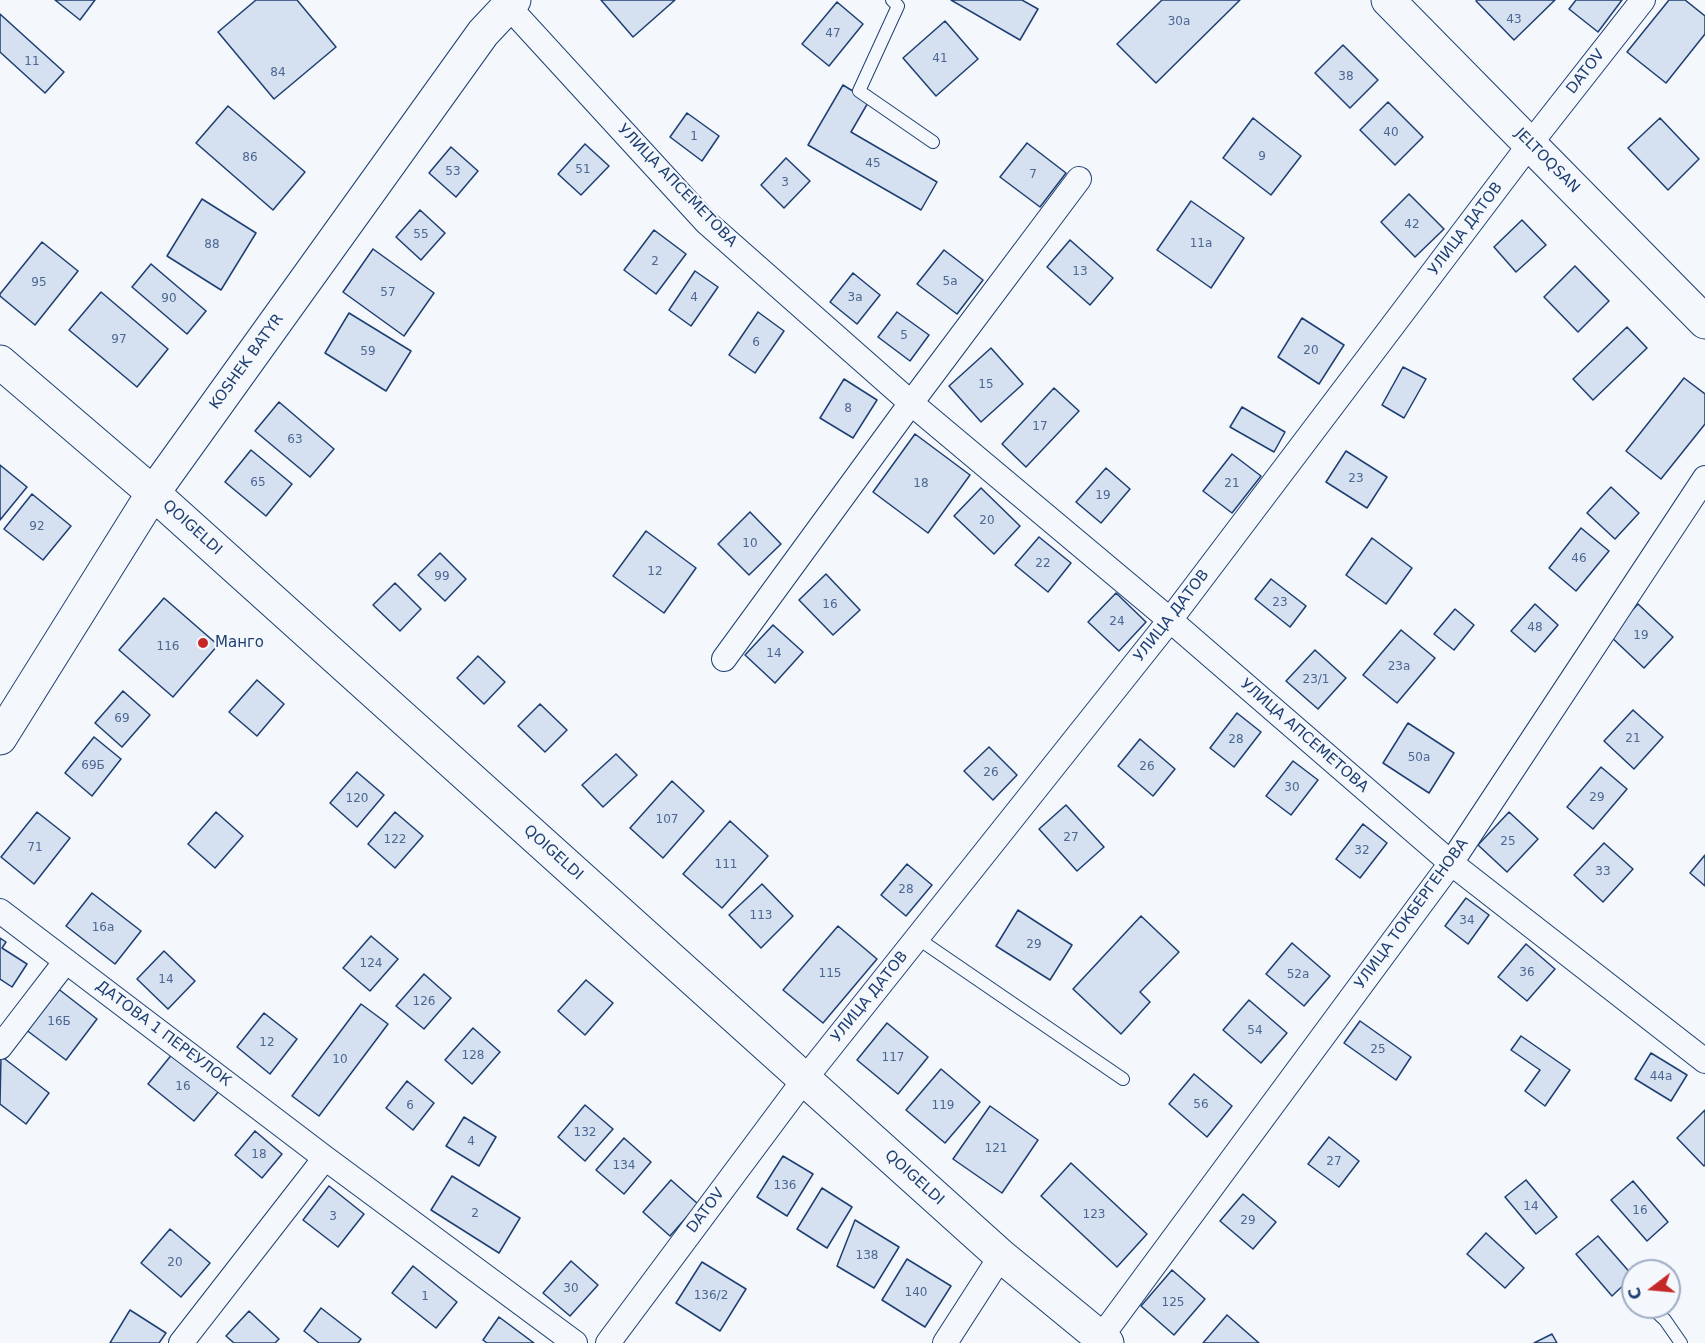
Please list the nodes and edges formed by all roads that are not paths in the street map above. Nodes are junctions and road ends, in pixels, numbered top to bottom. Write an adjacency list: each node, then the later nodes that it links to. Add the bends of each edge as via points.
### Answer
1 (892, 0): 5 (lane, via 898,6 859,92)
2 (1388, 0): 6 (street, JELTOQSAN)
3 (1642, 0): 6 (street, DATOV)
4 (511, 3): 10 (street, УЛИЦА АПСЕМЕТОВА, via 706,222); 12 (street, KOSHEK BATYR, via 483,33)
5 (933, 142)
6 (1530, 144): 8 (street, JELTOQSAN); 13 (street, УЛИЦА ДАТОВ)
7 (1079, 179): 10 (street)
8 (1705, 322)
9 (0, 362): 12 (street, QOIGELDI)
10 (911, 403): 13 (street, УЛИЦА АПСЕМЕТОВА); 14 (street)
11 (1705, 478): 16 (street, УЛИЦА ТОКБЕРГЕНОВА)
12 (153, 493): 15 (street, KOSHEK BATYR); 23 (street, QOIGELDI)
13 (1170, 620): 16 (street, УЛИЦА АПСЕМЕТОВА); 18 (street, УЛИЦА ДАТОВ)
14 (724, 659)
15 (0, 738)
16 (1451, 862): 21 (street, УЛИЦА АПСЕМЕТОВА); 27 (street, УЛИЦА ТОКБЕРГЕНОВА)
17 (0, 911): 19 (street, ДАТОВА 1 ПЕРЕУЛОК)
18 (917, 938): 22 (lane); 23 (street, УЛИЦА ДАТОВ)
19 (66, 961): 20 (street); 24 (street, ДАТОВА 1 ПЕРЕУЛОК)
20 (0, 1047)
21 (1705, 1061)
22 (1123, 1079)
23 (804, 1080): 25 (street, QOIGELDI); 30 (street, DATOV)
24 (325, 1158): 28 (street); 29 (street, ДАТОВА 1 ПЕРЕУЛОК)
25 (1001, 1256): 27 (street, QOIGELDI); 31 (street)
26 (1664, 1319): 32 (lane)
27 (1104, 1340)
28 (181, 1343)
29 (575, 1343)
30 (608, 1343)
31 (945, 1343)
32 (1681, 1343)

